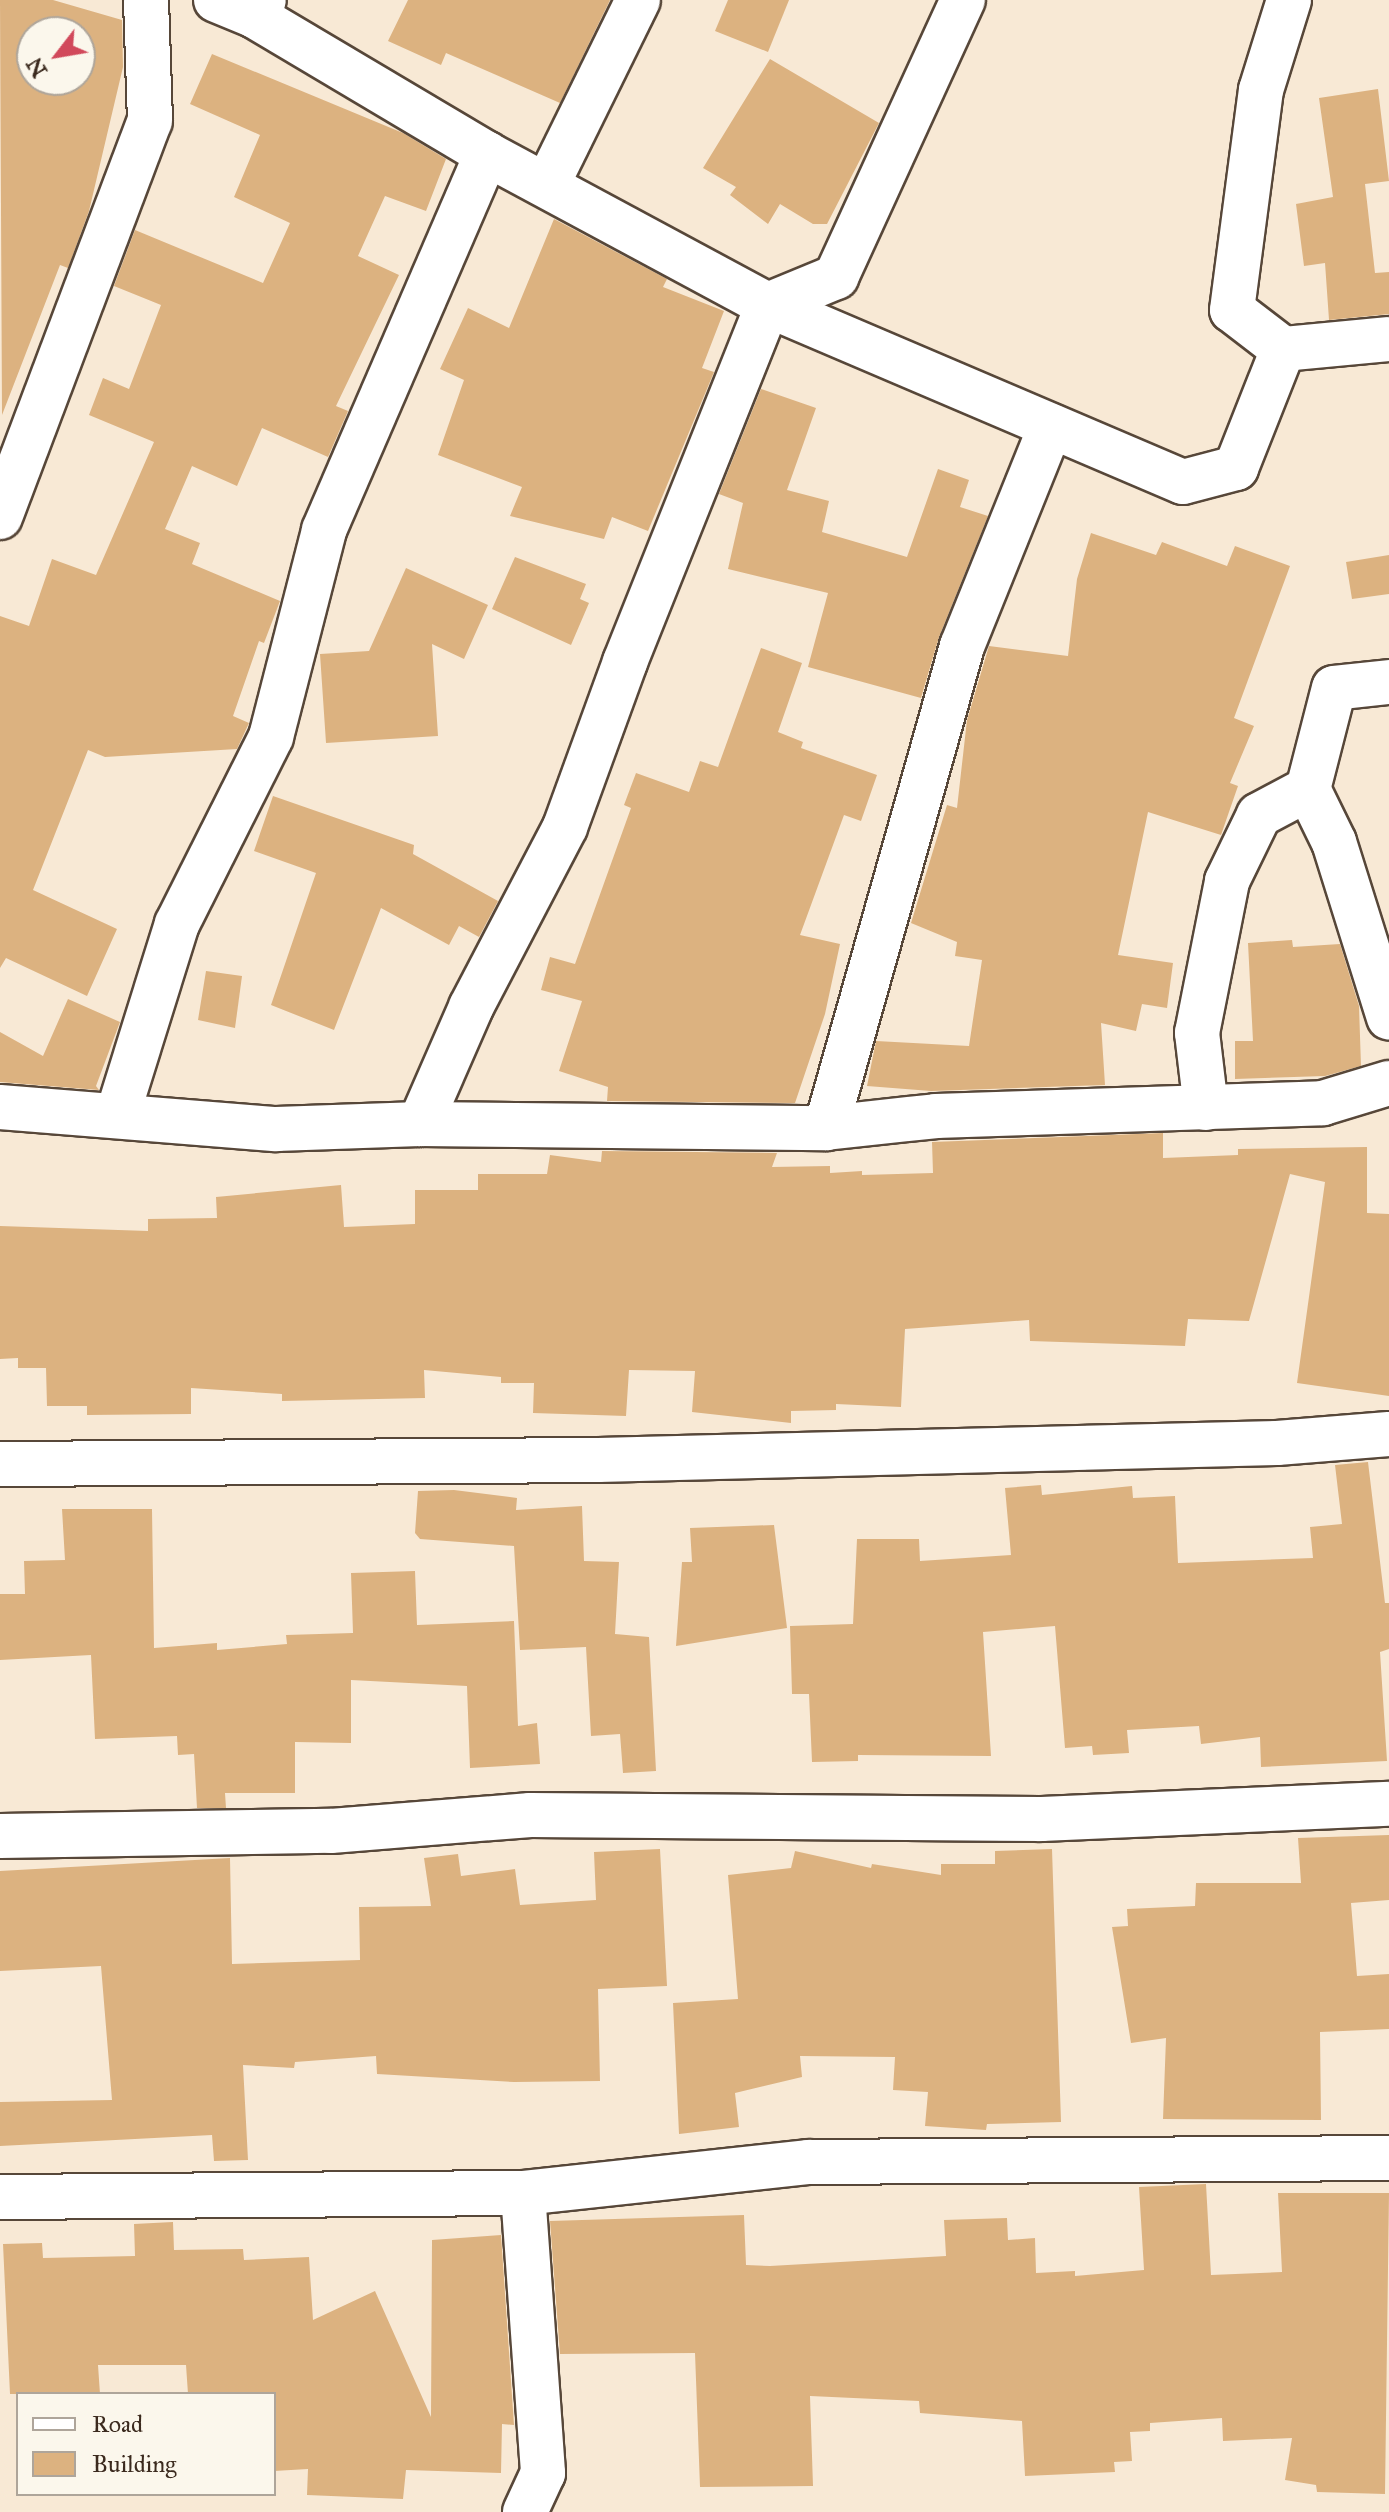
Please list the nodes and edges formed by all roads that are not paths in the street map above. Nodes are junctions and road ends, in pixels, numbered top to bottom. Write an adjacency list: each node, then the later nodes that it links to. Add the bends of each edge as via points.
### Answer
1 (146, 0): 12 (street, via 150,121)
2 (638, 0): 7 (street)
3 (963, 0): 8 (street, via 836,277)
4 (1289, 0): 10 (street, via 1261,90 1232,310)
5 (245, 5): 6 (street)
6 (487, 154): 7 (street); 19 (street, via 324,530 271,737 177,924)
7 (547, 185): 8 (street)
8 (768, 305): 11 (street); 20 (street, via 565,827 471,1007)
9 (1389, 339): 10 (street)
10 (1283, 349): 11 (street, via 1236,468 1183,482)
11 (1051, 426): 21 (street, via 962,646)
12 (0, 517)
13 (1389, 682): 14 (street, via 1334,688)
14 (1308, 789): 15 (street, via 1334,842); 18 (street, via 1259,815 1227,881 1197,1033)
15 (1389, 1018)
16 (1389, 1083): 18 (street, via 1323,1103)
17 (0, 1107): 19 (street)
18 (1206, 1108): 21 (street, via 936,1116)
19 (118, 1113): 20 (street, via 276,1129)
20 (420, 1124): 21 (street)
21 (826, 1128)
22 (1389, 1434): 23 (street, via 1277,1443 598,1460)
23 (0, 1464)
24 (1389, 1804): 25 (street, via 1041,1819 530,1815 331,1831)
25 (0, 1836)
26 (1389, 2158): 27 (street, via 808,2162)
27 (523, 2193): 28 (street); 29 (street, via 543,2473)
28 (0, 2197)
29 (525, 2512)

